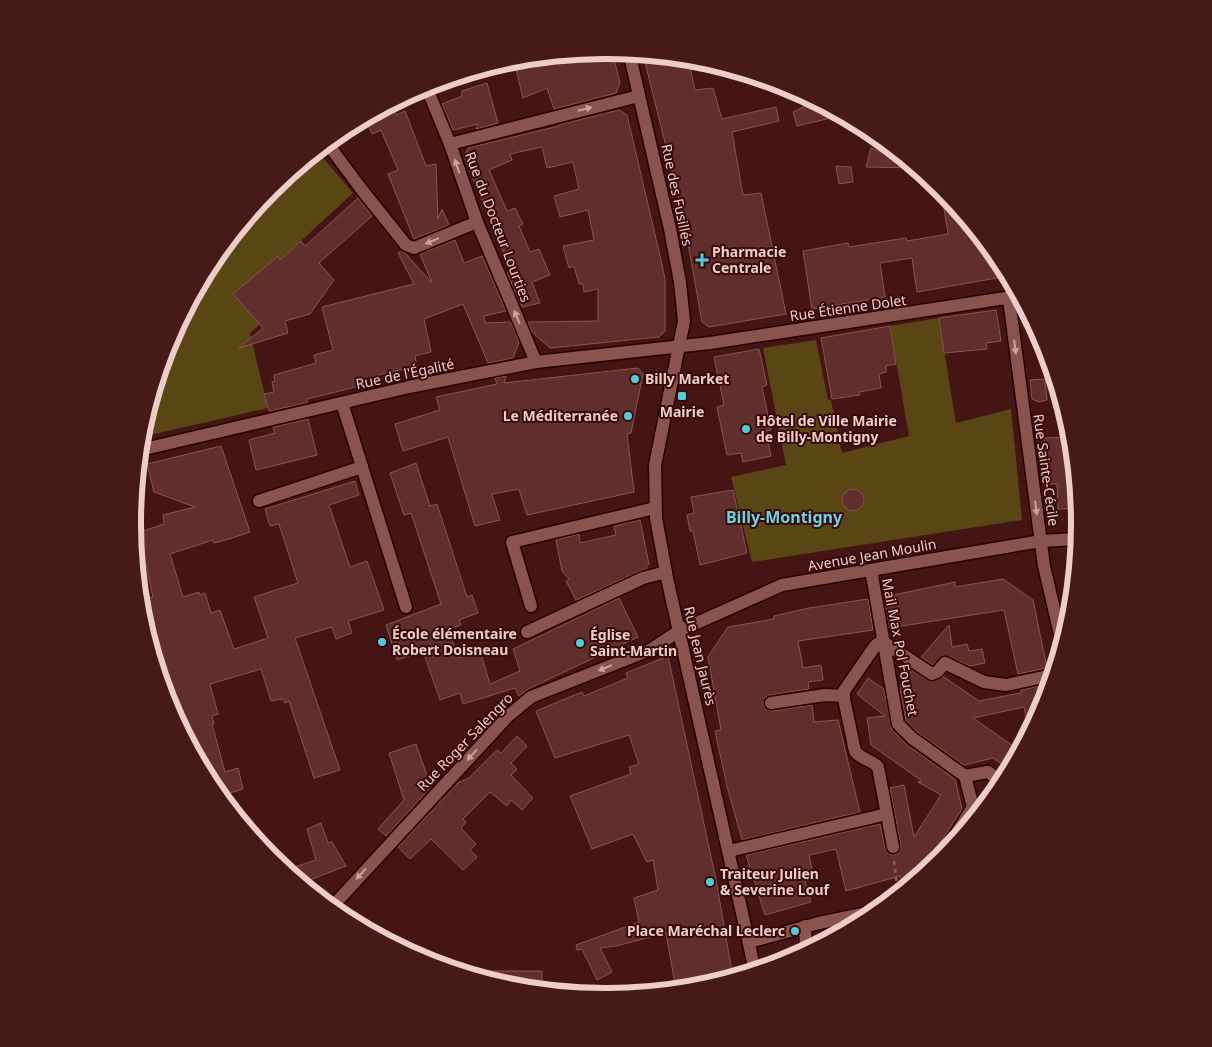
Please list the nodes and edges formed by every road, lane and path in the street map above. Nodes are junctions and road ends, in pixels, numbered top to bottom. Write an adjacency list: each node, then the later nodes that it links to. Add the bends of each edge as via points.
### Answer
1 (631, 60): 3 (street, Rue des Fusillés)
2 (429, 94): 4 (street)
3 (639, 96): 4 (street, Rue du Docteur Lourties, one-way to 3); 9 (street, Rue des Fusillés, via 680,282 684,321)
4 (450, 144): 6 (street, Rue du Docteur Lourties, one-way to 4)
5 (332, 148): 6 (street, one-way to 5, via 414,248 406,245)
6 (477, 222): 10 (street, Rue du Docteur Lourties, one-way to 6)
7 (1012, 297): 9 (street, Rue Étienne Dolet)
8 (1015, 303): 17 (street, Rue Sainte-Cécile, one-way to 17)
9 (680, 346): 10 (street, Rue de l'Égalité); 15 (street, Rue Jean Jaurès, via 655,465)
10 (536, 362): 11 (street, Rue de l'Égalité)
11 (342, 403): 12 (street, Rue de l'Égalité); 13 (street)
12 (147, 448)
13 (362, 467): 14 (street); 21 (street)
14 (259, 501)
15 (654, 508): 19 (street, Rue Jean Jaurès); 20 (street, via 512,542)
16 (1070, 539): 17 (street, Avenue Jean Moulin)
17 (1041, 541): 18 (street, Avenue Jean Moulin); 22 (street, Rue Sainte-Cécile)
18 (871, 570): 23 (street, Avenue Jean Moulin, via 782,585); 25 (street, Mail Max Pol Fouchet)
19 (666, 572): 23 (street, Rue Jean Jaurès); 24 (street, via 644,578)
20 (531, 606)
21 (406, 607)
22 (1059, 628)
23 (679, 631): 34 (street, Rue Jean Jaurès); 36 (street, Rue Roger Salengro, one-way to 36, via 650,650 532,697 508,716)
24 (527, 632)
25 (882, 641): 26 (street, via 932,674 944,662 984,682 1006,685); 27 (street, via 875,646 844,691); 29 (street, Mail Max Pol Fouchet, via 898,724 912,738)
26 (1045, 676)
27 (844, 696): 28 (street, via 825,695); 32 (street, via 855,751 878,768)
28 (771, 703)
29 (966, 776): 30 (street, via 988,772); 31 (street)
30 (995, 777)
31 (977, 802)
32 (887, 814): 33 (street); 34 (street)
33 (893, 848): 35 (path)
34 (729, 851): 39 (street, Rue Jean Jaurès)
35 (897, 885)
36 (337, 902)
37 (855, 916): 38 (street)
38 (805, 926): 39 (street); 40 (street)
39 (749, 942): 41 (street, Rue Jean Jaurès)
40 (806, 943)
41 (754, 964)

